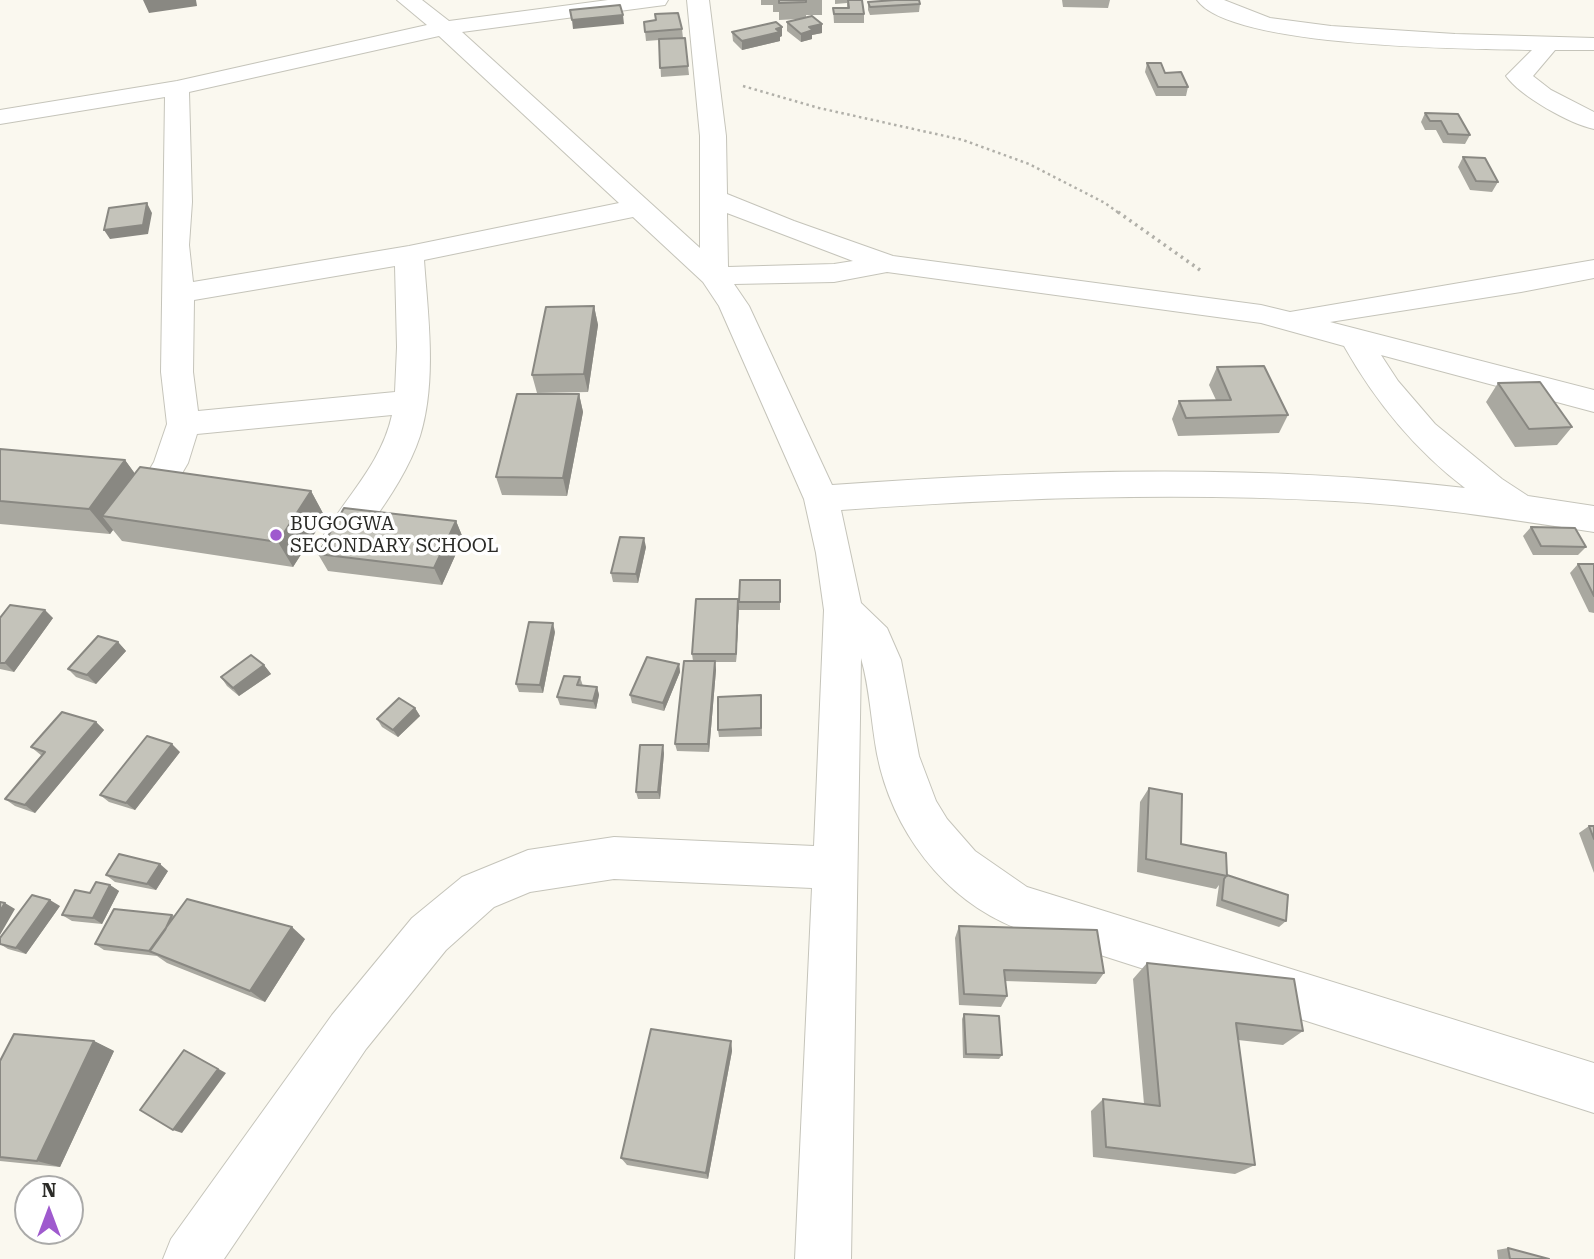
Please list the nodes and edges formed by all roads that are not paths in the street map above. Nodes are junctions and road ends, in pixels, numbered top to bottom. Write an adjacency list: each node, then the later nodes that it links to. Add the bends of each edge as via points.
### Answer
1 (408, 0): 5 (street)
2 (657, 0): 5 (street)
3 (698, 0): 11 (street, via 709,76)
4 (1208, 0): 6 (street, via 1254,21 1334,33)
5 (444, 28): 8 (street); 12 (street)
6 (1549, 43): 7 (street); 10 (street, via 1518,76)
7 (1593, 49)
8 (177, 88): 9 (street); 17 (street, via 175,245)
9 (0, 117)
10 (1594, 122)
11 (713, 198): 14 (street); 16 (street)
12 (640, 208): 13 (street); 16 (street)
13 (409, 255): 17 (street); 21 (street)
14 (888, 264): 16 (street, via 834,274); 18 (street)
15 (1587, 273): 18 (street)
16 (714, 276): 23 (street, via 734,306)
17 (179, 293): 22 (street, via 177,372)
18 (1290, 321): 19 (street)
19 (1355, 337): 20 (street); 24 (street, via 1382,387 1411,423 1447,456)
20 (1594, 401)
21 (409, 402): 22 (street); 27 (street, via 404,434 390,465)
22 (183, 424): 25 (street, via 171,463)
23 (821, 499): 24 (street, via 1014,486 1240,486 1337,488); 28 (street)
24 (1520, 508): 26 (street)
25 (144, 509)
26 (1594, 519)
27 (339, 540)
28 (843, 610): 29 (street); 30 (street, via 876,644 902,770 919,811 944,852 982,888 1016,906)
29 (833, 868): 31 (street, via 614,858 528,871 478,892 429,934 349,1032); 32 (street)
30 (1594, 1088)
31 (191, 1259)
32 (822, 1259)

